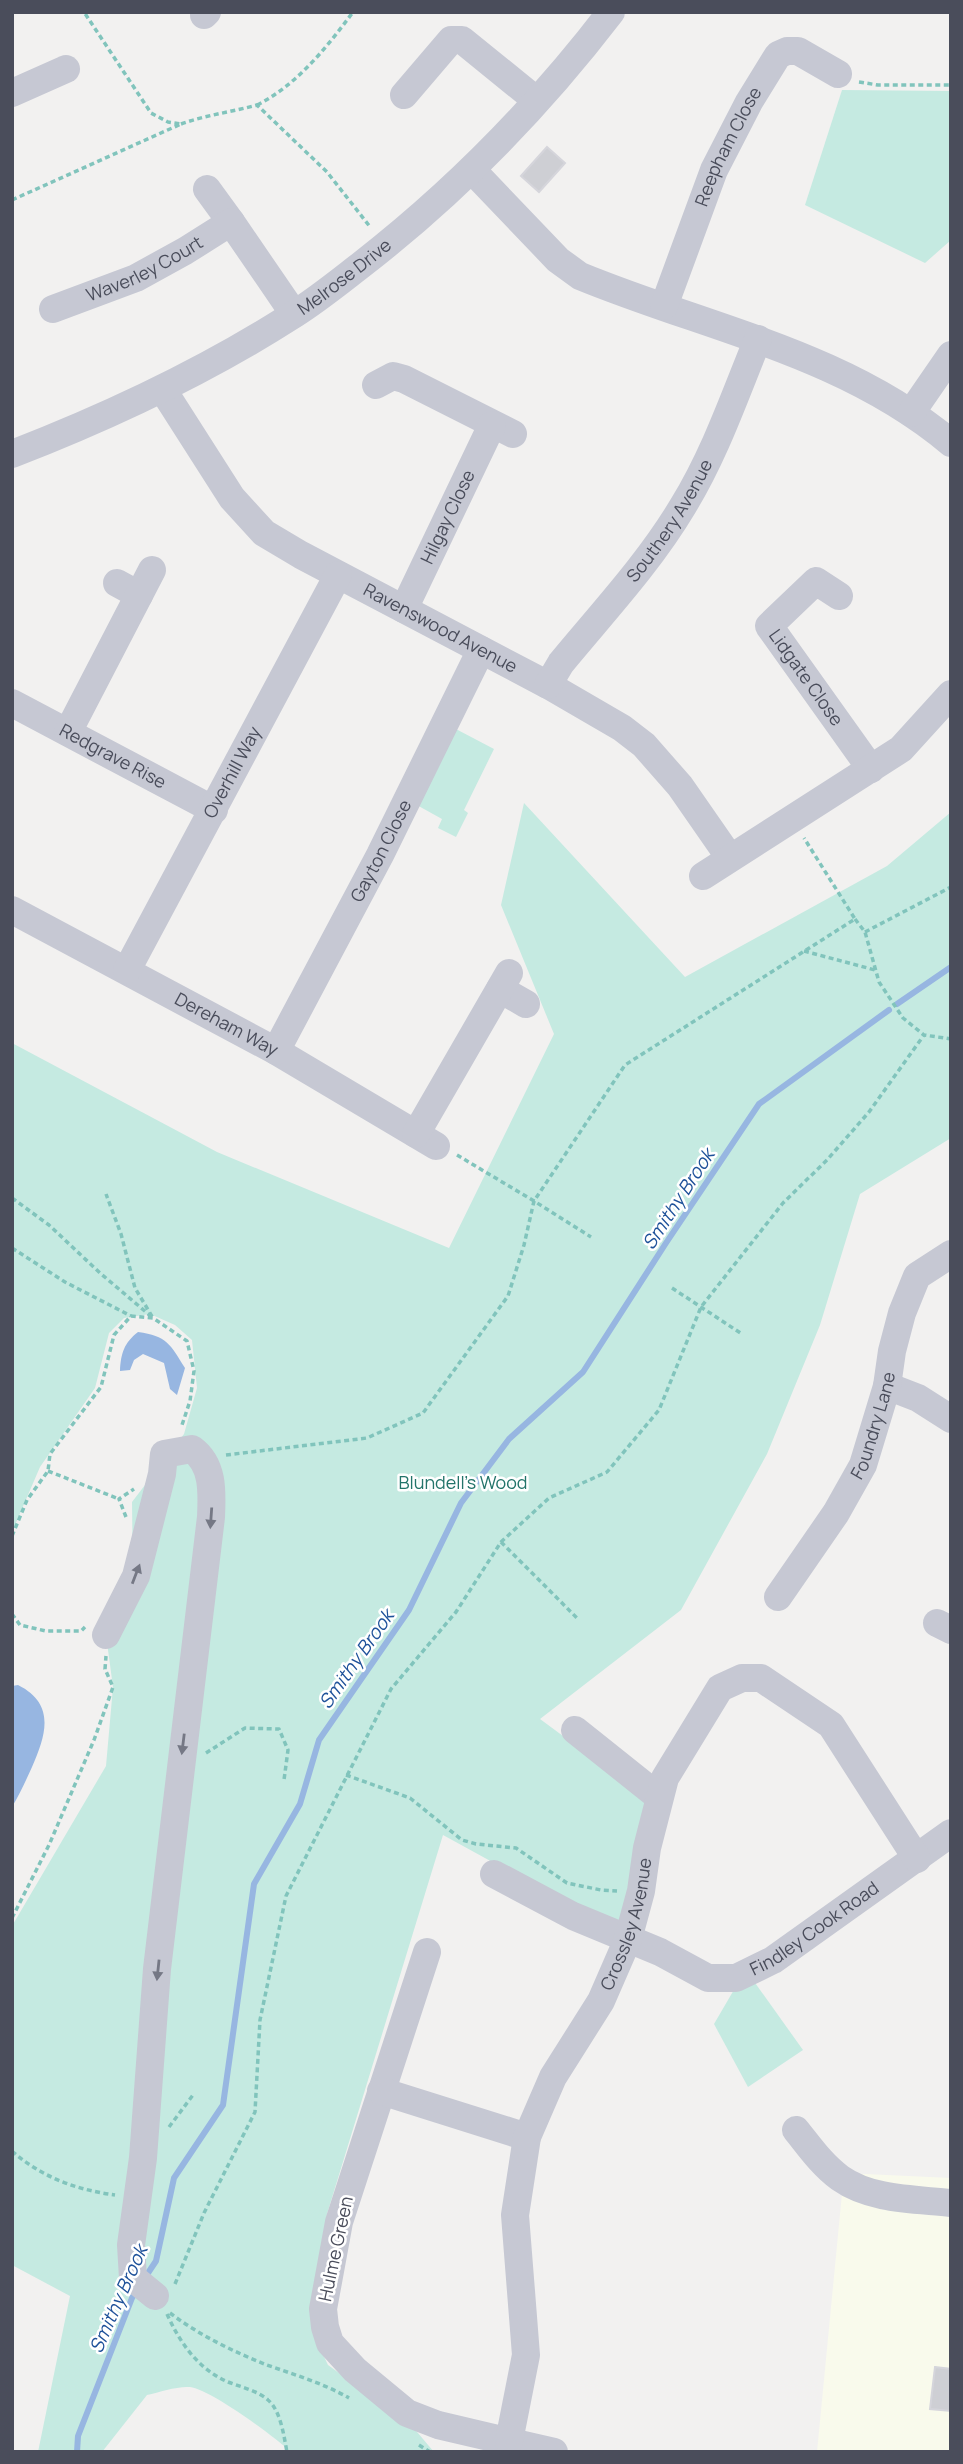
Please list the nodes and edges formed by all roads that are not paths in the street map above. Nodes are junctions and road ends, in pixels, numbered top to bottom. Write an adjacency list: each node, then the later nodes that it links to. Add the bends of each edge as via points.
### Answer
1 (611, 12): 6 (street, Melrose Drive)
2 (66, 68): 4 (street)
3 (837, 75): 10 (street, Reepham Close, via 798,51 778,55 714,170)
4 (12, 93)
5 (404, 95): 6 (street, via 452,40 462,40)
6 (536, 100): 7 (street, Melrose Drive)
7 (472, 170): 10 (street, via 569,269); 12 (street, Melrose Drive, via 384,247)
8 (207, 189): 9 (street)
9 (231, 222): 11 (street, Waverley Court, via 136,278); 12 (street)
10 (664, 306): 13 (street)
11 (53, 310)
12 (294, 314): 16 (street, Melrose Drive)
13 (758, 339): 17 (street, via 811,359); 25 (street, Southery Avenue, via 704,469 683,507)
14 (951, 355): 17 (street)
15 (376, 385): 23 (street, Hilgay Close, via 393,376 404,379 503,429)
16 (163, 390): 19 (street, Melrose Drive); 21 (street, Ravenswood Avenue, via 232,498 264,533)
17 (911, 413): 18 (street)
18 (951, 443)
19 (12, 454)
20 (152, 570): 28 (street, via 128,589)
21 (338, 575): 23 (street, Ravenswood Avenue); 30 (street, Overhill Way)
22 (839, 596): 29 (street, Lidgate Close, via 816,581 769,626)
23 (404, 609): 24 (street, Ravenswood Avenue)
24 (481, 650): 25 (street, Ravenswood Avenue); 36 (street, Gayton Close)
25 (548, 685): 31 (street, Ravenswood Avenue, via 644,745 680,786)
26 (951, 694): 29 (street, via 901,750)
27 (12, 702): 28 (street, Redgrave Rise)
28 (68, 732): 30 (street, Redgrave Rise)
29 (871, 769): 31 (street)
30 (214, 810): 34 (street, Overhill Way)
31 (730, 858): 32 (street)
32 (703, 876)
33 (12, 910): 34 (street, Dereham Way)
34 (127, 970): 36 (street, Dereham Way)
35 (526, 1004): 36 (street, Dereham Way, via 505,981 426,1140)
36 (276, 1051)
37 (951, 1254): 38 (street, Foundry Lane, via 917,1276 902,1313)
38 (887, 1386): 39 (street, via 918,1398); 40 (street, Foundry Lane, via 863,1465)
39 (951, 1419)
40 (779, 1597)
41 (106, 1635): 53 (street, one-way to 53, via 136,1576 164,1454 192,1449 204,1458 212,1489 211,1517 157,1969 143,2158 131,2245 133,2278)
42 (575, 1730): 43 (street)
43 (659, 1797): 45 (street, Crossley Avenue, via 665,1778 720,1688 742,1678 761,1678 831,1725); 47 (street, Crossley Avenue)
44 (951, 1833): 45 (street, Findley Cook Road)
45 (917, 1859): 47 (street, Findley Cook Road, via 773,1960 736,1978 708,1978)
46 (494, 1874): 47 (street, Findley Cook Road)
47 (628, 1939): 51 (street, Crossley Avenue, via 601,2001 553,2077)
48 (427, 1952): 49 (street, Hulme Green)
49 (381, 2091): 51 (street); 54 (street, Hulme Green, via 339,2221 323,2309 330,2343 407,2413 438,2426)
50 (796, 2130): 52 (street, via 827,2166 854,2186 889,2196)
51 (527, 2137): 54 (street, Crossley Avenue, via 515,2215 526,2355)
52 (951, 2203)
53 (165, 2297)
54 (509, 2441): 55 (street, Hulme Green)
55 (554, 2452)

